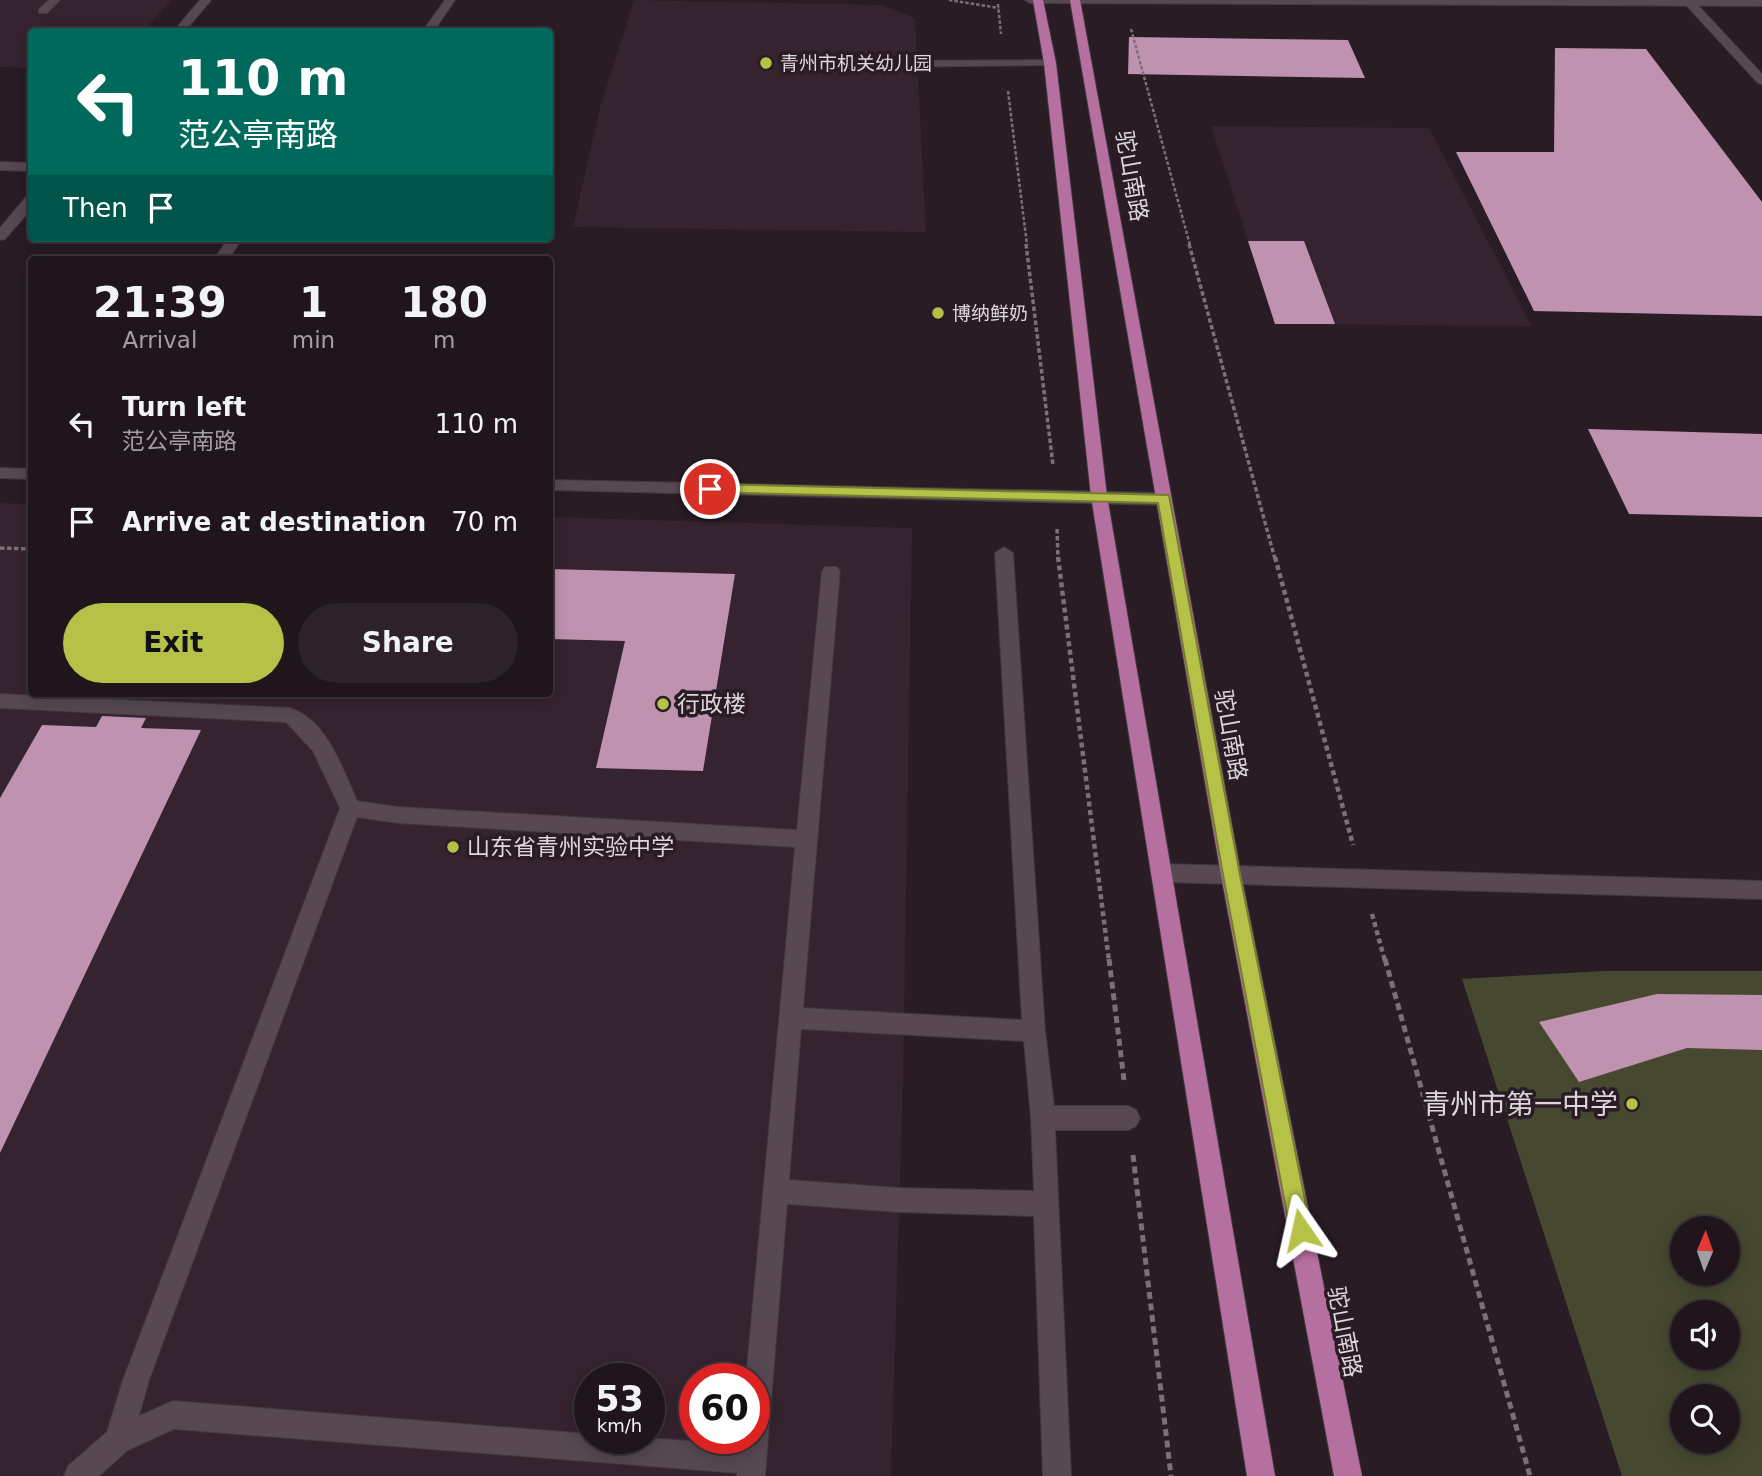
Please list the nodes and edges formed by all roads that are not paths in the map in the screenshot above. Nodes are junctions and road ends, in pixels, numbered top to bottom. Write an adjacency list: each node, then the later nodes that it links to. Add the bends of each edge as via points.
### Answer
1 (55, 0): 9 (street)
2 (206, 0): 10 (street)
3 (450, 0): 11 (street)
4 (1076, 0): 5 (street); 6 (street); 23 (main road, 驼山南路)
5 (1035, 1): 12 (main road)
6 (1124, 1): 7 (street)
7 (1689, 2): 8 (street); 14 (street)
8 (1762, 3)
9 (43, 12)
10 (182, 28)
11 (430, 28)
12 (1050, 63): 13 (street); 22 (main road)
13 (868, 64)
14 (1762, 81)
15 (0, 166): 16 (street)
16 (28, 167)
17 (28, 204): 18 (street)
18 (0, 236)
19 (0, 473): 20 (street)
20 (28, 474)
21 (553, 485): 22 (street)
22 (1099, 496): 23 (street); 29 (main road)
23 (1164, 499): 30 (main road, 驼山南路)
24 (1004, 553): 33 (street)
25 (831, 571): 28 (street)
26 (0, 701): 27 (street, via 290,715 310,729)
27 (351, 808): 28 (street, via 398,815); 38 (street, via 136,1380)
28 (806, 839): 32 (street)
29 (1163, 873): 30 (street); 42 (main road)
30 (1231, 875): 31 (street); 43 (main road, 驼山南路)
31 (1762, 890)
32 (790, 1018): 33 (street); 36 (street)
33 (1034, 1031): 34 (street)
34 (1043, 1118): 35 (street); 37 (street)
35 (1128, 1118)
36 (775, 1191): 37 (street); 39 (street)
37 (1046, 1204): 41 (street)
38 (118, 1440): 39 (street, via 173,1415); 40 (street)
39 (752, 1468)
40 (78, 1476)
41 (1057, 1476)
42 (1261, 1476)
43 (1348, 1476)

